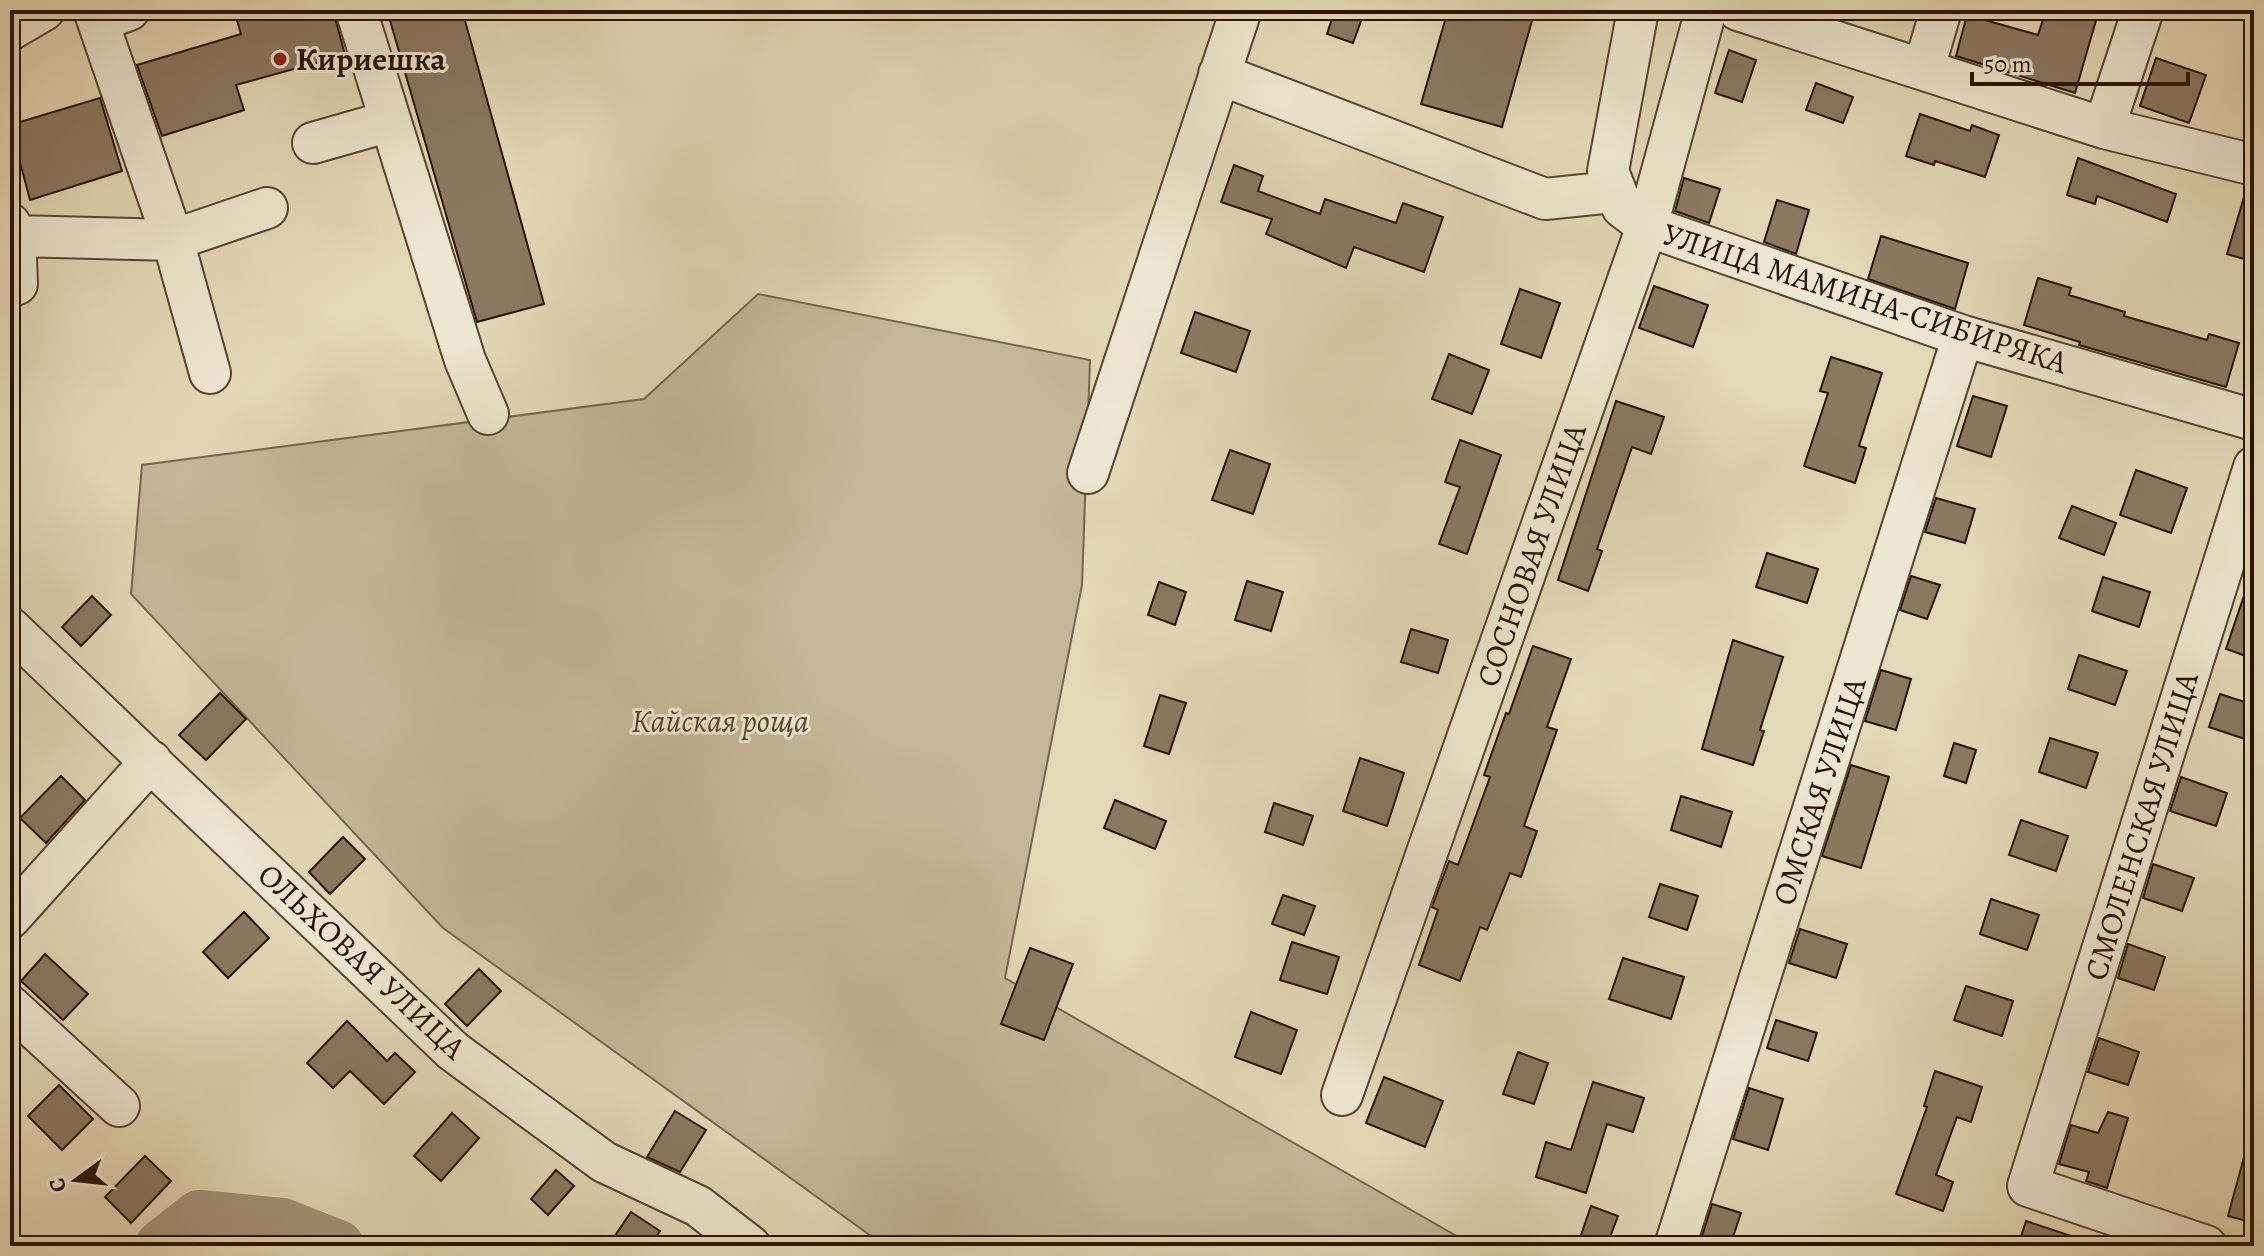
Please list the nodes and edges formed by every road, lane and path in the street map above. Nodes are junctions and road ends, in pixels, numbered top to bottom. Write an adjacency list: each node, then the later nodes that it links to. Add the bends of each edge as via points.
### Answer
1 (44, 10): 10 (street)
2 (356, 10): 13 (street)
3 (1241, 10): 12 (street)
4 (1638, 10): 17 (street, via 1608,171)
5 (1706, 10): 19 (street, СОСНОВАЯ УЛИЦА)
6 (1738, 10): 11 (street)
7 (1941, 10): 11 (street)
8 (2143, 10): 14 (street)
9 (108, 14): 21 (street)
10 (10, 30)
11 (1924, 68): 14 (street)
12 (1219, 74): 17 (street, via 1545,199); 28 (street)
13 (390, 121): 15 (street); 25 (street, via 465,360)
14 (2104, 128): 16 (street)
15 (313, 143)
16 (2254, 165)
17 (1613, 192): 19 (street, УЛИЦА МАМИНА-СИБИРЯКА, via 1622,207)
18 (267, 208): 21 (street)
19 (1647, 226): 23 (street, УЛИЦА МАМИНА-СИБИРЯКА); 33 (street, СОСНОВАЯ УЛИЦА)
20 (13, 230): 21 (street); 22 (street, via 17,284)
21 (173, 240): 24 (street)
22 (10, 287)
23 (1963, 336): 26 (street, УЛИЦА МАМИНА-СИБИРЯКА); 36 (street, ОМСКАЯ УЛИЦА)
24 (210, 373)
25 (488, 414)
26 (2254, 420)
27 (2254, 467): 37 (street, СМОЛЕНСКАЯ УЛИЦА, via 2028,1186)
28 (1088, 473)
29 (10, 628): 30 (street, ОЛЬХОВАЯ УЛИЦА)
30 (151, 761): 31 (street); 35 (street, ОЛЬХОВАЯ УЛИЦА, via 453,1051 604,1162 698,1206)
31 (10, 918)
32 (10, 1006): 34 (street)
33 (1342, 1095)
34 (119, 1106)
35 (750, 1246)
36 (1675, 1246)
37 (2206, 1246)

